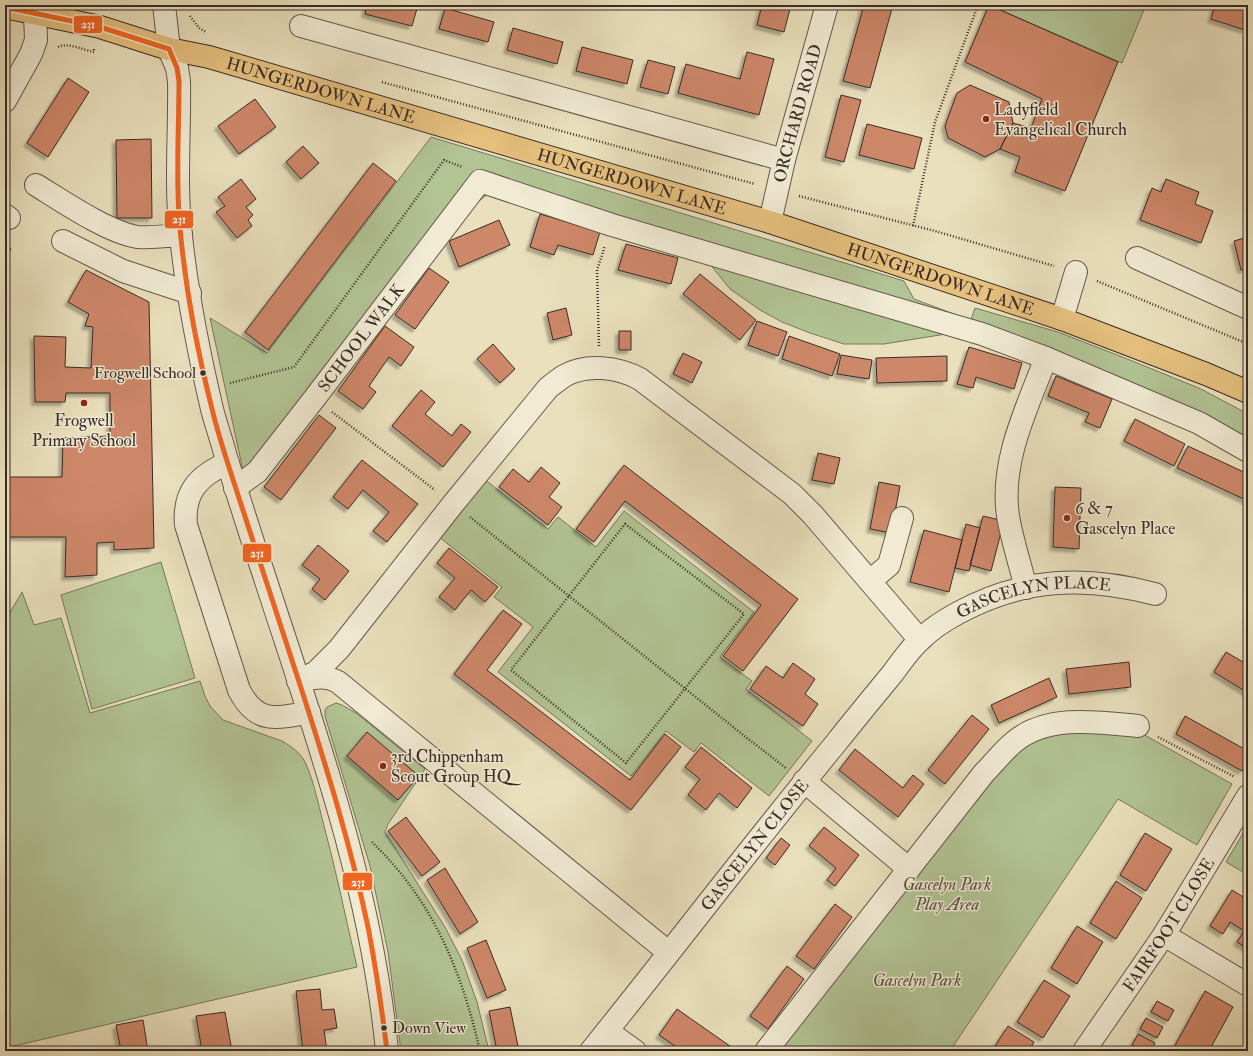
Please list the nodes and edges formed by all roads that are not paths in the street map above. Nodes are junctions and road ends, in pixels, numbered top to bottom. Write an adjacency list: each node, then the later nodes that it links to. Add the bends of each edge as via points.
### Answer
1 (164, 5): 6 (street)
2 (827, 5): 8 (street, ORCHARD ROAD)
3 (5, 7): 4 (main road, HUNGERDOWN LANE)
4 (35, 14): 6 (main road, HUNGERDOWN LANE, via 100,27); 7 (street, via 36,40)
5 (301, 26): 8 (street)
6 (169, 49): 10 (main road, HUNGERDOWN LANE, via 209,57); 11 (street, via 180,81 178,180)
7 (5, 101)
8 (784, 160): 10 (street, ORCHARD ROAD)
9 (36, 185): 11 (street, via 119,232 143,237)
10 (770, 222): 17 (main road, HUNGERDOWN LANE)
11 (181, 235): 15 (street)
12 (63, 242): 15 (street, via 123,271)
13 (1137, 258): 16 (street)
14 (1076, 272): 17 (street)
15 (190, 293): 21 (street, via 213,411)
16 (1248, 308)
17 (1062, 319): 19 (main road, HUNGERDOWN LANE, via 1185,365)
18 (1046, 358): 20 (street, via 1199,423); 22 (street, SCHOOL WALK, via 982,334 612,224 480,181 257,472); 25 (street, via 1019,430 1008,474 1008,516)
19 (1248, 392)
20 (1248, 451)
21 (228, 463): 22 (street); 31 (street, via 214,469 194,486 186,504 185,514 186,526 239,690 250,708 258,714 274,718)
22 (236, 488): 29 (street)
23 (902, 518): 24 (street, via 889,564)
24 (870, 581): 27 (street); 28 (street, via 792,494 640,379 619,371 591,368 572,372 548,388)
25 (1026, 588): 26 (street, GASCELYN PLACE, via 1060,582 1087,582); 27 (street, GASCELYN PLACE, via 979,603 957,614)
26 (1154, 594)
27 (920, 640): 33 (street, GASCELYN CLOSE)
28 (339, 649): 29 (street, via 316,672); 30 (street, via 333,666 336,677)
29 (298, 681): 30 (street, via 327,677); 31 (street)
30 (346, 688): 37 (street)
31 (309, 712): 40 (street, via 355,870 375,959)
32 (1138, 726): 35 (street, via 1066,722 1036,728 1014,742 984,773)
33 (804, 781): 35 (street); 37 (street, GASCELYN CLOSE)
34 (1245, 789): 36 (street, FAIRFOOT CLOSE)
35 (909, 869): 43 (street)
36 (1164, 935): 38 (street); 44 (street, FAIRFOOT CLOSE)
37 (668, 952): 39 (street, GASCELYN CLOSE)
38 (1248, 985)
39 (607, 1031): 41 (street, GASCELYN CLOSE); 42 (street)
40 (386, 1051)
41 (591, 1051)
42 (635, 1051)
43 (766, 1051)
44 (1084, 1051)

